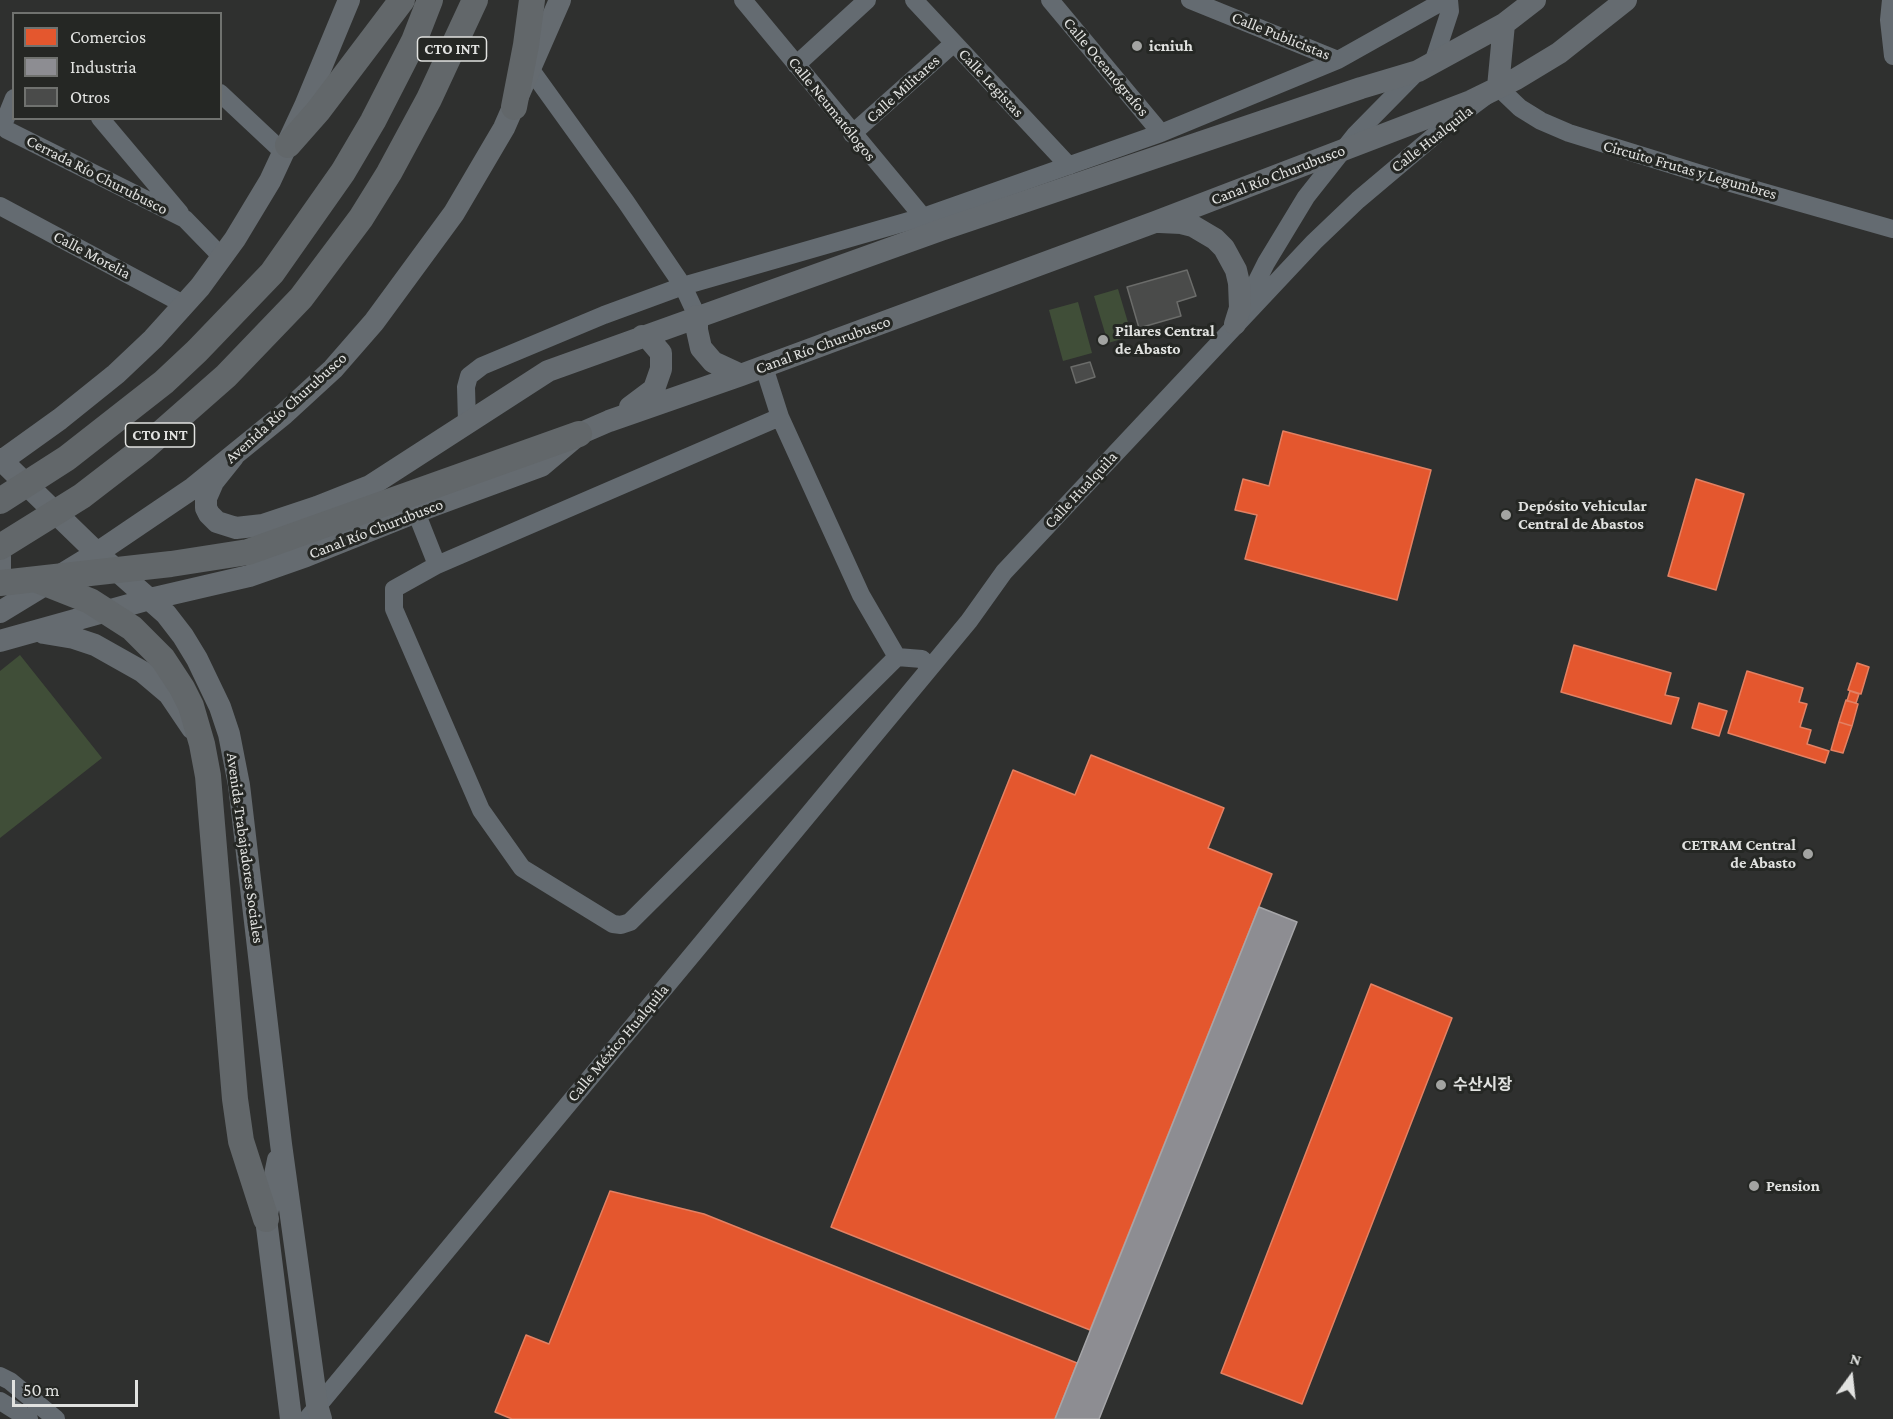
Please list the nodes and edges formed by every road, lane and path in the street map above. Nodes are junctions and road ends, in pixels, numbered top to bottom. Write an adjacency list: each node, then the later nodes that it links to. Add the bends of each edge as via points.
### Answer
1 (349, 0): 30 (main road)
2 (402, 0): 30 (highway)
3 (430, 0): 52 (highway, CTO INT, via 373,122 332,189 272,273 164,382 67,458)
4 (475, 0): 54 (highway, CTO INT, via 429,99 389,172 361,218 301,298 226,376 143,449 82,496)
5 (532, 0): 26 (highway)
6 (560, 0): 22 (main road, Avenida Río Churubusco)
7 (743, 0): 20 (street, Calle Neumatólogos)
8 (867, 0): 20 (street)
9 (914, 0): 17 (street, Calle Legistas)
10 (1050, 0): 28 (street, Calle Oceanógrafos)
11 (1190, 0): 19 (street, Calle Publicistas)
12 (1447, 0): 19 (street); 21 (street, via 1450,12)
13 (1535, 0): 16 (main road)
14 (1626, 0): 23 (main road, Canal Río Churubusco, via 1559,53)
15 (1891, 0): 18 (street)
16 (1504, 24): 21 (main road); 23 (main road)
17 (954, 43): 29 (street, Calle Militares); 32 (street, Calle Legistas)
18 (1893, 56)
19 (1338, 60): 28 (street)
20 (796, 65): 29 (street, Calle Neumatólogos)
21 (1425, 67): 31 (street, Calle Hualquila, via 1381,106); 41 (main road)
22 (531, 70): 26 (main road, Avenida Río Churubusco); 39 (street)
23 (1498, 87): 31 (main road, Canal Río Churubusco); 37 (street, Circuito Frutas y Legumbres, via 1541,122 1569,133); 42 (street, Calle Hualquila, via 1358,200)
24 (222, 95): 30 (street)
25 (12, 103): 35 (street, Cerrada Río Churubusco, via 5,120 7,130)
26 (514, 106): 50 (main road, Avenida Río Churubusco, via 454,213 374,322 333,369)
27 (102, 120): 35 (street, Cerrada Río Churubusco)
28 (1161, 133): 32 (street)
29 (852, 134): 34 (street, Calle Neumatólogos)
30 (286, 149): 38 (main road)
31 (1342, 150): 36 (main road, Canal Río Churubusco); 42 (street, Calle Hualquila, via 1285,230)
32 (1069, 165): 34 (street)
33 (0, 206): 40 (street, Calle Morelia)
34 (923, 217): 39 (street)
35 (185, 219): 38 (street, Cerrada Río Churubusco)
36 (1155, 222): 42 (main road, via 1193,226 1224,248 1239,282); 44 (main road, Canal Río Churubusco)
37 (1893, 229)
38 (222, 257): 40 (main road)
39 (683, 286): 41 (street); 48 (street, via 482,366 469,376 466,387)
40 (185, 305): 51 (main road, via 116,374)
41 (697, 316): 43 (main road); 45 (main road, via 701,348 713,362)
42 (1237, 322): 66 (street, Calle Hualquila, via 1004,572)
43 (642, 336): 47 (main road, via 661,353 662,369 657,384); 48 (main road, via 548,371)
44 (764, 367): 45 (main road, Canal Río Churubusco); 46 (street)
45 (741, 375): 47 (main road, Canal Río Churubusco)
46 (780, 417): 57 (street); 65 (street, via 861,595)
47 (609, 421): 49 (main road, Canal Río Churubusco)
48 (467, 422): 50 (main road, via 370,486 263,525 229,527 217,522 206,508 210,488)
49 (579, 434): 53 (highway)
50 (233, 457): 55 (main road, Avenida Río Churubusco)
51 (0, 461): 55 (main road, Avenida Trabajadores Sociales)
52 (0, 501)
53 (412, 503): 57 (street); 59 (highway, via 248,552); 61 (main road, Canal Río Churubusco, via 306,556 249,576)
54 (0, 548)
55 (97, 553): 61 (main road, Avenida Trabajadores Sociales); 62 (main road, Avenida Río Churubusco)
56 (0, 557): 58 (main road)
57 (437, 565): 65 (street, via 394,590 394,609 481,810 522,868 613,924 630,922)
58 (0, 576)
59 (37, 580): 60 (highway); 69 (highway, via 90,601 132,628 163,659 191,706 208,776 241,1141)
60 (0, 584)
61 (150, 599): 63 (main road, Canal Río Churubusco); 67 (main road, Avenida Trabajadores Sociales, via 183,636 211,686 229,734)
62 (0, 612)
63 (37, 632): 64 (main road, Canal Río Churubusco); 67 (main road, via 95,645 157,682)
64 (0, 641)
65 (897, 657): 66 (street, via 922,659)
66 (930, 668): 73 (street, Calle México Hualquila)
67 (239, 784): 68 (main road, Avenida Trabajadores Sociales)
68 (281, 1144): 69 (main road, Avenida Trabajadores Sociales); 73 (main road, Avenida Trabajadores Sociales)
69 (266, 1219): 75 (main road, Avenida Trabajadores Sociales)
70 (0, 1376): 72 (street, via 10,1381)
71 (0, 1401): 72 (street)
72 (27, 1411): 74 (street)
73 (315, 1414)
74 (56, 1419)
75 (291, 1419)

